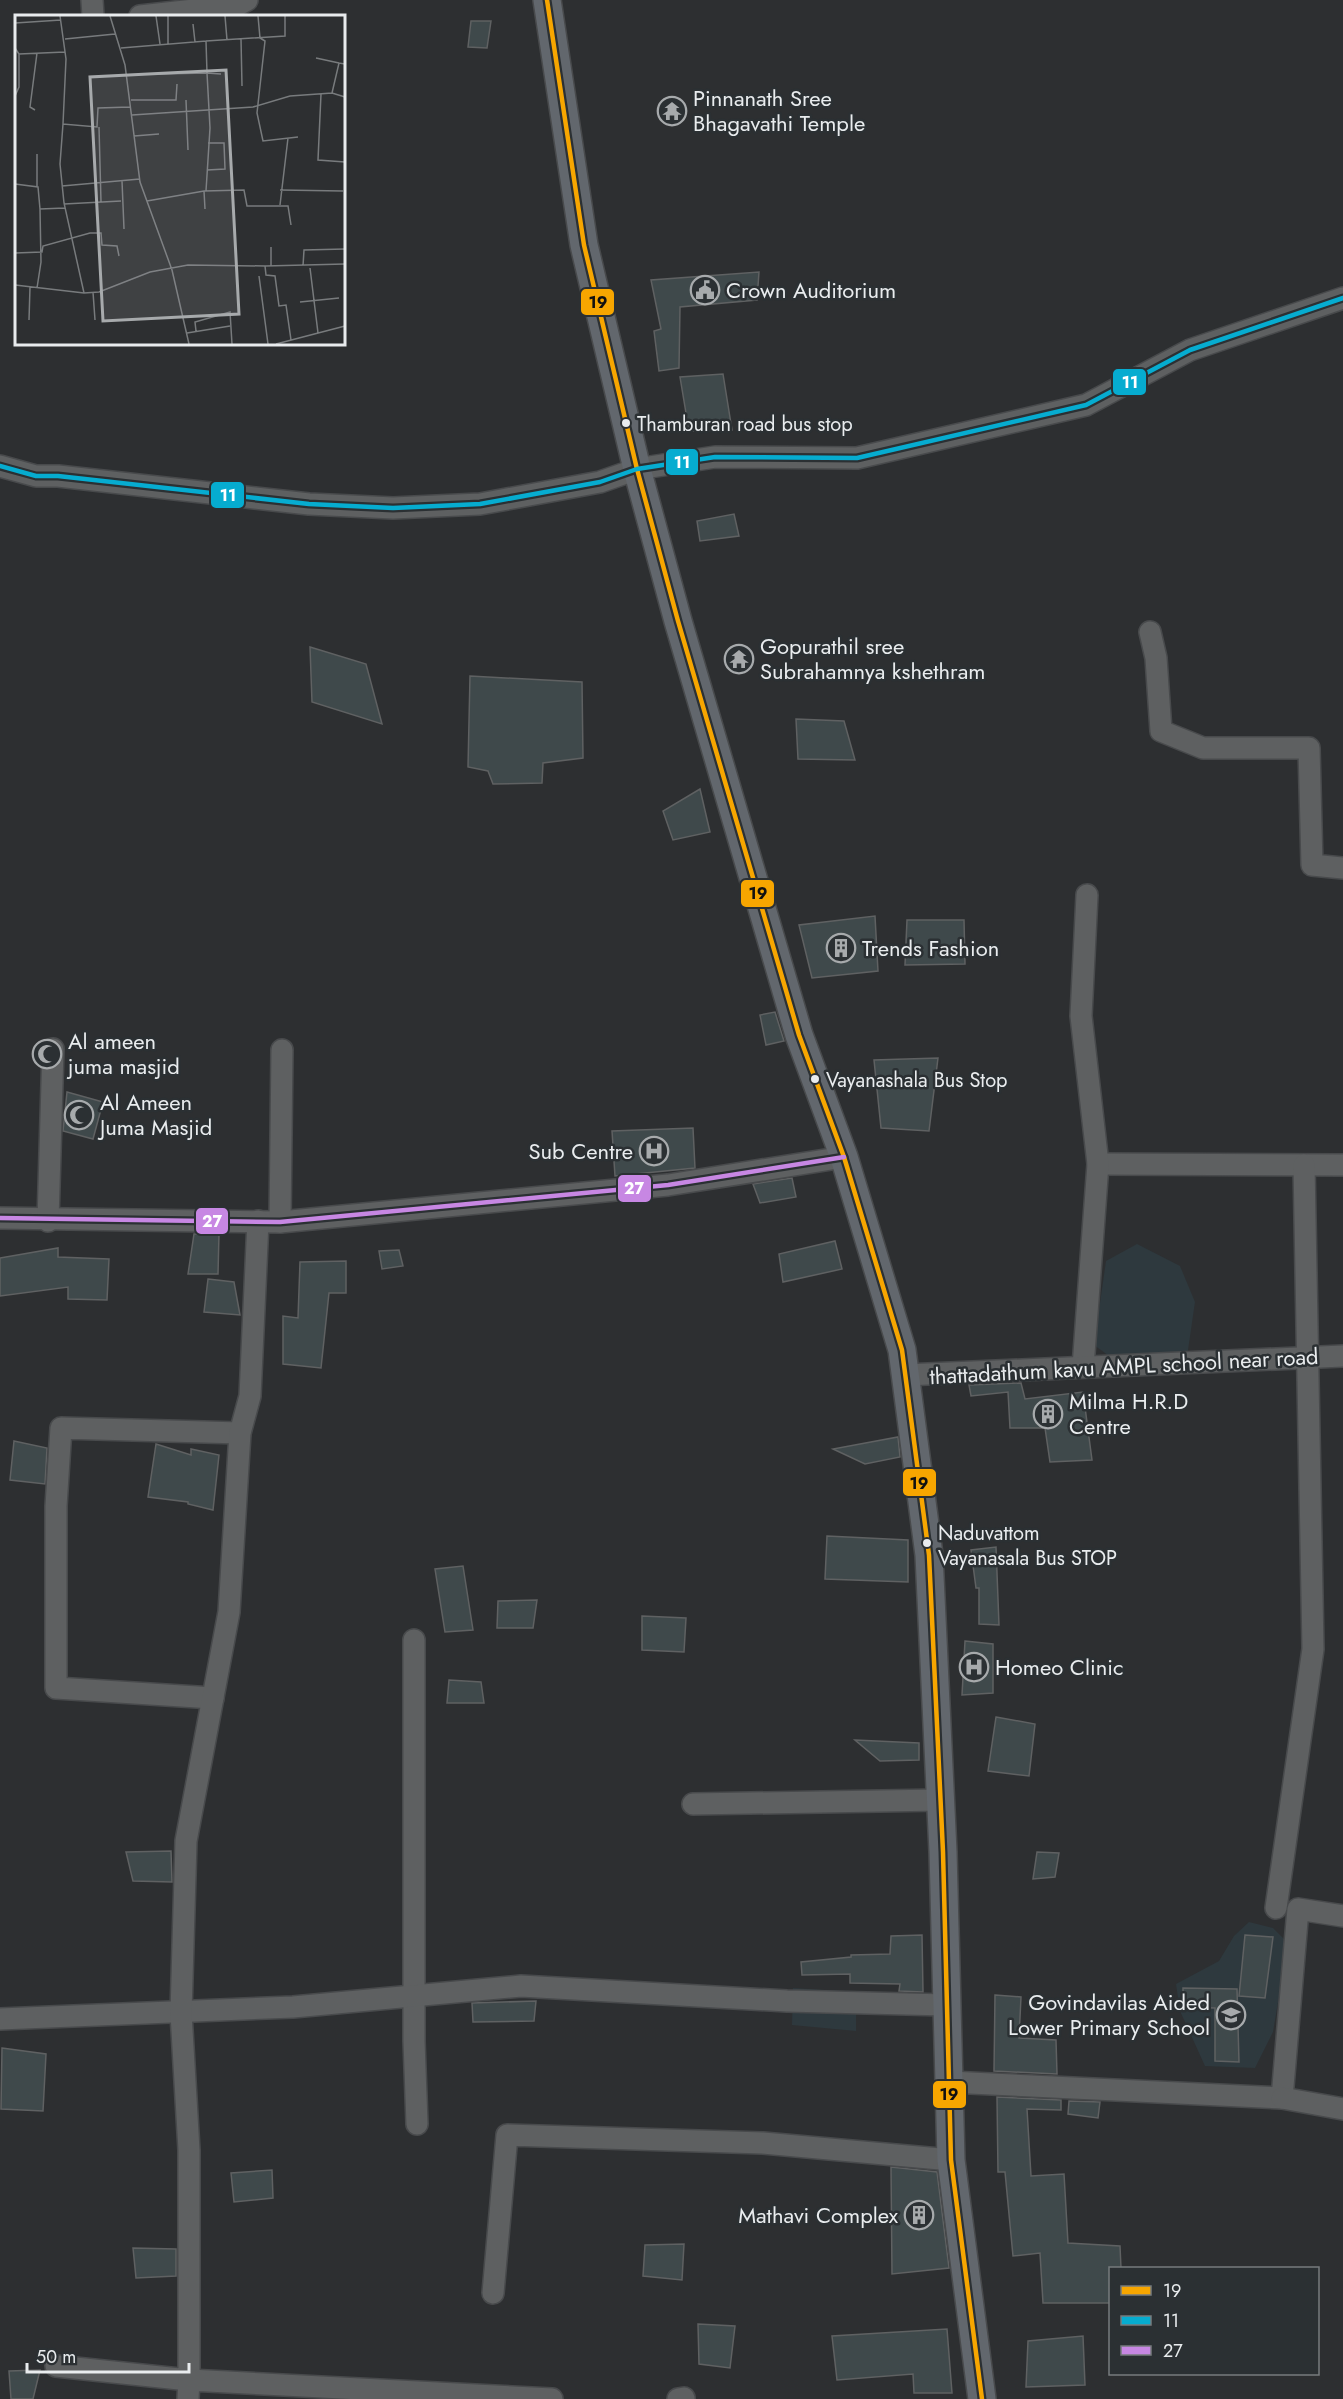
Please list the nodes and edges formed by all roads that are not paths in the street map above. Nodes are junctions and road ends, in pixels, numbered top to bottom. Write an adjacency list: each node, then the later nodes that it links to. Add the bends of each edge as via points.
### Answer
1 (92, 0): 4 (street)
2 (247, 0): 5 (street, via 238,5)
3 (548, 0): 8 (main road, via 584,245)
4 (93, 15)
5 (149, 15)
6 (1343, 298): 8 (street, via 1190,350 1086,405 857,458 715,457)
7 (0, 466): 8 (street, via 36,476 309,504 393,508 480,504 600,482)
8 (637, 469): 14 (main road, via 799,1035)
9 (1150, 632): 10 (street, via 1156,658 1161,731 1203,748 1309,748 1312,866)
10 (1343, 868)
11 (1087, 895): 15 (street, via 1081,1016)
12 (53, 1049): 19 (street)
13 (282, 1050): 21 (street)
14 (844, 1157): 21 (street, via 668,1185); 25 (main road)
15 (1098, 1164): 16 (street); 24 (street)
16 (1304, 1165): 17 (street); 23 (street)
17 (1343, 1165)
18 (0, 1218): 19 (street)
19 (48, 1221): 20 (street)
20 (258, 1221): 21 (street); 26 (street, via 250,1396)
21 (280, 1222)
22 (1343, 1356): 23 (street, thattadathum kavu AMPL school near road)
23 (1307, 1358): 24 (street, thattadathum kavu AMPL school near road); 31 (street, via 1313,1649)
24 (1083, 1367): 25 (street, thattadathum kavu AMPL school near road)
25 (906, 1375): 29 (main road, via 929,1555)
26 (240, 1433): 28 (street, via 229,1612); 28 (street, via 60,1428 56,1688)
27 (414, 1640): 33 (street)
28 (213, 1698): 35 (street, via 186,1841)
29 (940, 1800): 30 (street); 34 (main road)
30 (693, 1804)
31 (1276, 1908)
32 (1343, 1916): 38 (street, via 1298,1909)
33 (414, 1995): 34 (street, via 521,1986 787,2001); 35 (street); 40 (street)
34 (946, 2005): 37 (main road)
35 (181, 2013): 36 (street); 44 (street, via 189,2150)
36 (0, 2019)
37 (949, 2082): 38 (street); 41 (main road)
38 (1282, 2098): 39 (street)
39 (1343, 2109)
40 (417, 2124)
41 (951, 2160): 42 (street, via 763,2143 507,2135); 48 (main road)
42 (493, 2293)
43 (56, 2366): 44 (street)
44 (188, 2389): 46 (street)
45 (684, 2398): 47 (street)
46 (552, 2399)
47 (678, 2399)
48 (982, 2399)

